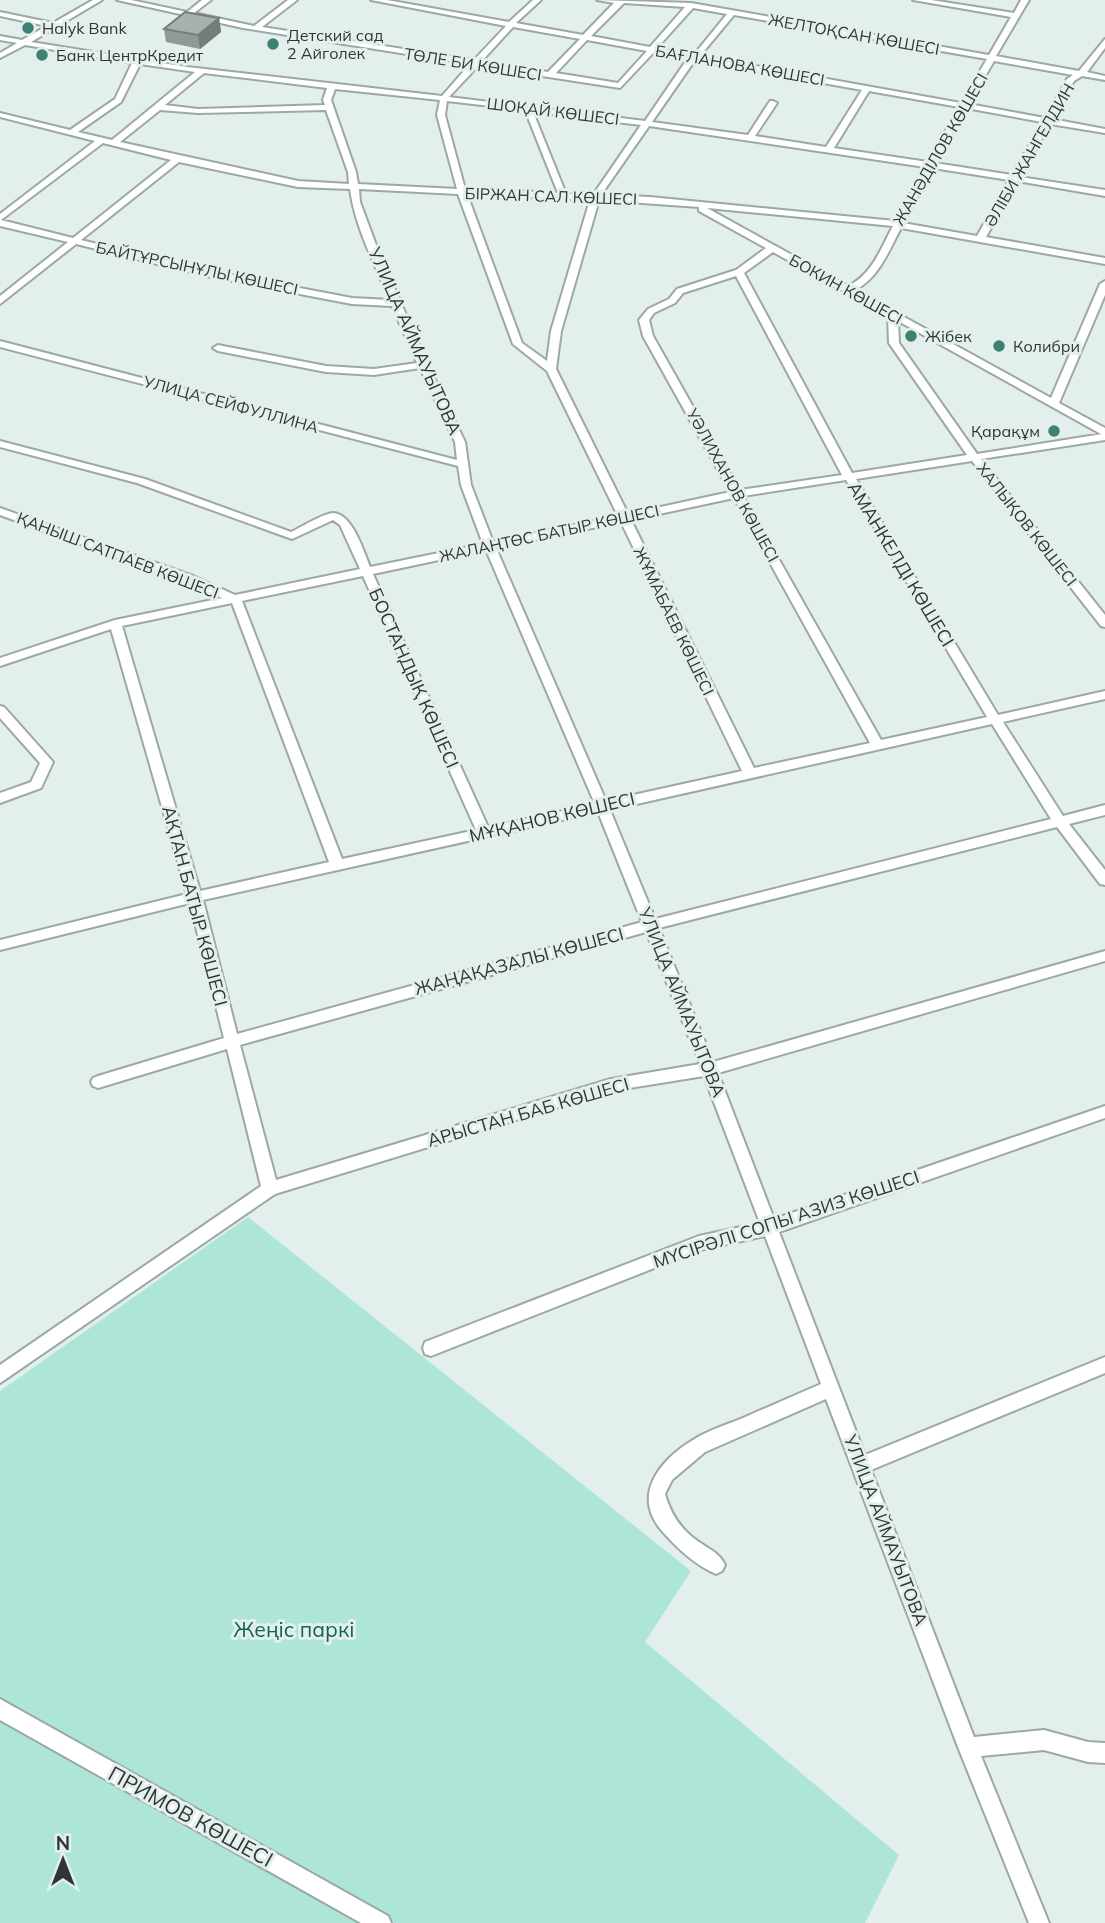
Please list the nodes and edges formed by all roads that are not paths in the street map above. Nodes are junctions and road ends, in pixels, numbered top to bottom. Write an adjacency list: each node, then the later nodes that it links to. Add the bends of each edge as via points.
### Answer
1 (98, 0): 19 (street)
2 (121, 0): 16 (street, ТӨЛЕ БИ КӨШЕСІ)
3 (207, 0): 16 (street)
4 (293, 0): 20 (street)
5 (375, 0): 18 (street, БАҒЛАНОВА КӨШЕСІ)
6 (537, 0): 18 (street)
7 (601, 0): 11 (street, ЖЕЛТОҚСАН КӨШЕСІ)
8 (628, 0): 11 (street)
9 (918, 0): 12 (street)
10 (1025, 0): 17 (street, ЖАНӘДІЛОВ КӨШЕСІ)
11 (618, 3): 13 (street, ЖЕЛТОҚСАН КӨШЕСІ); 21 (street)
12 (950, 3): 17 (street)
13 (691, 5): 14 (street, ЖЕЛТОҚСАН КӨШЕСІ); 25 (street)
14 (732, 12): 27 (street); 28 (street, ЖЕЛТОҚСАН КӨШЕСІ)
15 (0, 14): 19 (street)
16 (187, 15): 20 (street, ТӨЛЕ БИ КӨШЕСІ)
17 (1017, 16): 28 (street, ЖАНӘДІЛОВ КӨШЕСІ)
18 (512, 23): 21 (street, БАҒЛАНОВА КӨШЕСІ); 30 (street)
19 (54, 25): 24 (street)
20 (256, 28): 30 (street, ТӨЛЕ БИ КӨШЕСІ)
21 (585, 37): 25 (street, БАҒЛАНОВА КӨШЕСІ); 33 (street)
22 (0, 38): 24 (street, ШОҚАЙ КӨШЕСІ)
23 (1105, 41): 32 (street, ӘЛІБИ ЖАНГЕЛДИН)
24 (21, 42): 26 (street); 29 (street, ШОҚАЙ КӨШЕСІ)
25 (652, 49): 27 (street, БАҒЛАНОВА КӨШЕСІ); 33 (street, ТӨЛЕ БИ КӨШЕСІ, via 620,86)
26 (0, 56)
27 (693, 57): 36 (street, БАҒЛАНОВА КӨШЕСІ); 45 (street)
28 (992, 59): 32 (street, ЖЕЛТОҚСАН КӨШЕСІ); 39 (street, ЖАНӘДІЛОВ КӨШЕСІ)
29 (137, 62): 31 (street, ШОҚАЙ КӨШЕСІ); 47 (street, via 118,100)
30 (474, 65): 33 (street, ТӨЛЕ БИ КӨШЕСІ); 37 (street)
31 (202, 69): 35 (street, ШОҚАЙ КӨШЕСІ); 40 (street)
32 (1082, 74): 34 (street, ЖЕЛТОҚСАН КӨШЕСІ); 44 (street, ӘЛІБИ ЖАНГЕЛДИН, via 1071,79)
33 (549, 76)
34 (1105, 78)
35 (332, 85): 37 (street, ШОҚАЙ КӨШЕСІ); 41 (street, УЛИЦА АЙМАУЫТОВА)
36 (867, 88): 39 (street, БАҒЛАНОВА КӨШЕСІ); 51 (street)
37 (444, 98): 42 (street, ШОҚАЙ КӨШЕСІ); 56 (street, ЖҰМАБАЕВ КӨШЕСІ, via 441,115)
38 (773, 103): 48 (street)
39 (964, 105): 44 (street, БАҒЛАНОВА КӨШЕСІ); 53 (street, ЖАНӘДІЛОВ КӨШЕСІ)
40 (158, 107): 41 (street, via 198,111); 50 (street)
41 (330, 107): 55 (street, УЛИЦА АЙМАУЫТОВА)
42 (528, 108): 45 (street, ШОҚАЙ КӨШЕСІ); 58 (street)
43 (0, 114): 47 (street, БІРЖАН САЛ КӨШЕСІ)
44 (1047, 121): 46 (street, БАҒЛАНОВА КӨШЕСІ); 54 (street, ӘЛІБИ ЖАНГЕЛДИН)
45 (646, 122): 48 (street, ШОҚАЙ КӨШЕСІ); 59 (street)
46 (1105, 131)
47 (71, 133): 49 (street, БІРЖАН САЛ КӨШЕСІ)
48 (750, 138): 51 (street, ШОҚАЙ КӨШЕСІ)
49 (101, 141): 50 (street, БІРЖАН САЛ КӨШЕСІ); 61 (street)
50 (113, 144): 52 (street, БІРЖАН САЛ КӨШЕСІ)
51 (829, 149): 53 (street, ШОҚАЙ КӨШЕСІ)
52 (177, 159): 55 (street, БІРЖАН САЛ КӨШЕСІ, via 298,184); 64 (street)
53 (930, 164): 54 (street, ШОҚАЙ КӨШЕСІ); 62 (street, ЖАНӘДІЛОВ КӨШЕСІ)
54 (1014, 178): 57 (street, ШОҚАЙ КӨШЕСІ); 63 (street, ӘЛІБИ ЖАНГЕЛДИН)
55 (354, 188): 56 (street, БІРЖАН САЛ КӨШЕСІ); 71 (street, УЛИЦА АЙМАУЫТОВА, via 374,253)
56 (462, 192): 58 (street, БІРЖАН САЛ КӨШЕСІ); 76 (street, ЖҰМАБАЕВ КӨШЕСІ, via 518,344)
57 (1105, 194)
58 (563, 197): 59 (street, БІРЖАН САЛ КӨШЕСІ)
59 (595, 198): 60 (street, БІРЖАН САЛ КӨШЕСІ); 76 (street, via 555,331)
60 (697, 207): 62 (street, БІРЖАН САЛ КӨШЕСІ); 65 (street, БОКИН КӨШЕСІ)
61 (0, 220): 64 (street, БАЙТҰРСЫНҰЛЫ КӨШЕСІ)
62 (896, 224): 63 (street, БІРЖАН САЛ КӨШЕСІ); 69 (street, ЖАНӘДІЛОВ КӨШЕСІ, via 873,271)
63 (980, 239): 66 (street, БІРЖАН САЛ КӨШЕСІ)
64 (75, 241): 70 (street); 71 (street, БАЙТҰРСЫНҰЛЫ КӨШЕСІ, via 206,273 352,300)
65 (772, 248): 67 (street); 69 (street, БОКИН КӨШЕСІ)
66 (1105, 261)
67 (739, 272): 83 (street, АМАНКЕЛДІ КӨШЕСІ); 84 (street, УӘЛИХАНОВ КӨШЕСІ, via 680,290 644,320 648,336)
68 (1105, 284): 77 (street)
69 (849, 290): 72 (street, БОКИН КӨШЕСІ)
70 (0, 301)
71 (396, 303): 75 (street, УЛИЦА АЙМАУЫТОВА)
72 (893, 315): 77 (street, БОКИН КӨШЕСІ); 81 (street, ХАЛЫҚОВ КӨШЕСІ, via 894,343)
73 (0, 344): 82 (street, УЛИЦА СЕЙФУЛЛИНА)
74 (218, 348): 75 (street, via 326,369 374,372)
75 (423, 365): 82 (street, УЛИЦА АЙМАУЫТОВА, via 460,442)
76 (551, 369): 86 (street, ЖҰМАБАЕВ КӨШЕСІ)
77 (1054, 404): 78 (street, БОКИН КӨШЕСІ)
78 (1105, 432)
79 (1105, 437): 81 (street, ЖАЛАҢТӨС БАТЫР КӨШЕСІ)
80 (0, 444): 88 (street, БОСТАНДЫҚ КӨШЕСІ, via 141,481 292,536 332,516 345,523)
81 (974, 457): 83 (street, ЖАЛАҢТӨС БАТЫР КӨШЕСІ); 90 (street, ХАЛЫҚОВ КӨШЕСІ)
82 (462, 464): 87 (street, УЛИЦА АЙМАУЫТОВА)
83 (848, 475): 84 (street, ЖАЛАҢТӨС БАТЫР КӨШЕСІ); 95 (street, АМАНКЕЛДІ КӨШЕСІ)
84 (738, 494): 86 (street, ЖАЛАҢТӨС БАТЫР КӨШЕСІ); 96 (street, УӘЛИХАНОВ КӨШЕСІ)
85 (0, 511): 89 (street, ҚАНЫШ САТПАЕВ КӨШЕСІ)
86 (623, 518): 87 (street, ЖАЛАҢТӨС БАТЫР КӨШЕСІ); 97 (street, ЖҰМАБАЕВ КӨШЕСІ)
87 (489, 545): 88 (street, ЖАЛАҢТӨС БАТЫР КӨШЕСІ); 99 (street, УЛИЦА АЙМАУЫТОВА)
88 (365, 570): 89 (street, ЖАЛАҢТӨС БАТЫР КӨШЕСІ); 102 (street, БОСТАНДЫҚ КӨШЕСІ)
89 (236, 600): 91 (street, ЖАЛАҢТӨС БАТЫР КӨШЕСІ); 103 (street)
90 (1105, 623)
91 (116, 624): 92 (street, ЖАЛАҢТӨС БАТЫР КӨШЕСІ); 105 (street, АҚТАН БАТЫР КӨШЕСІ)
92 (0, 662)
93 (1105, 695): 95 (street, МҰҚАНОВ КӨШЕСІ)
94 (0, 710): 98 (street, via 47,762 36,785)
95 (995, 720): 96 (street, МҰҚАНОВ КӨШЕСІ); 101 (street, АМАНКЕЛДІ КӨШЕСІ)
96 (878, 746): 97 (street, МҰҚАНОВ КӨШЕСІ)
97 (750, 774): 99 (street, МҰҚАНОВ КӨШЕСІ)
98 (0, 798)
99 (602, 806): 102 (street, МҰҚАНОВ КӨШЕСІ); 106 (street, УЛИЦА АЙМАУЫТОВА)
100 (1105, 810): 101 (street, ЖАҢАҚАЗАЛЫ КӨШЕСІ)
101 (1059, 820): 104 (street, АМАНКЕЛДІ КӨШЕСІ); 106 (street, ЖАҢАҚАЗАЛЫ КӨШЕСІ)
102 (484, 832): 103 (street, МҰҚАНОВ КӨШЕСІ)
103 (337, 865): 105 (street, МҰҚАНОВ КӨШЕСІ)
104 (1105, 880)
105 (195, 897): 107 (street, МҰҚАНОВ КӨШЕСІ); 109 (street, АҚТАН БАТЫР КӨШЕСІ)
106 (651, 925): 109 (street, ЖАҢАҚАЗАЛЫ КӨШЕСІ); 110 (street, УЛИЦА АЙМАУЫТОВА)
107 (0, 945)
108 (1105, 957): 110 (street, АРЫСТАН БАБ КӨШЕСІ)
109 (232, 1041): 111 (street, ЖАҢАҚАЗАЛЫ КӨШЕСІ); 113 (street, АҚТАН БАТЫР КӨШЕСІ)
110 (709, 1069): 113 (street, АРЫСТАН БАБ КӨШЕСІ, via 611,1085); 114 (street, УЛИЦА АЙМАУЫТОВА)
111 (98, 1082)
112 (1105, 1112): 114 (street, МҮСІРӘЛІ СОПЫ АЗИЗ КӨШЕСІ)
113 (270, 1189): 117 (street, АРЫСТАН БАБ КӨШЕСІ)
114 (770, 1228): 115 (street, МҮСІРӘЛІ СОПЫ АЗИЗ КӨШЕСІ, via 699,1243); 118 (street, УЛИЦА АЙМАУЫТОВА)
115 (431, 1348)
116 (1105, 1365): 119 (street)
117 (0, 1376)
118 (832, 1388): 119 (street, УЛИЦА АЙМАУЫТОВА); 120 (street, via 699,1446 666,1474 656,1493 662,1517 685,1543)
119 (861, 1465): 122 (street, УЛИЦА АЙМАУЫТОВА)
120 (716, 1565)
121 (0, 1709): 124 (street, ПРИМОВ КӨШЕСІ)
122 (968, 1746): 123 (street, via 1044,1740); 125 (street, УЛИЦА АЙМАУЫТОВА)
123 (1105, 1753)
124 (381, 1923)
125 (1039, 1923)

